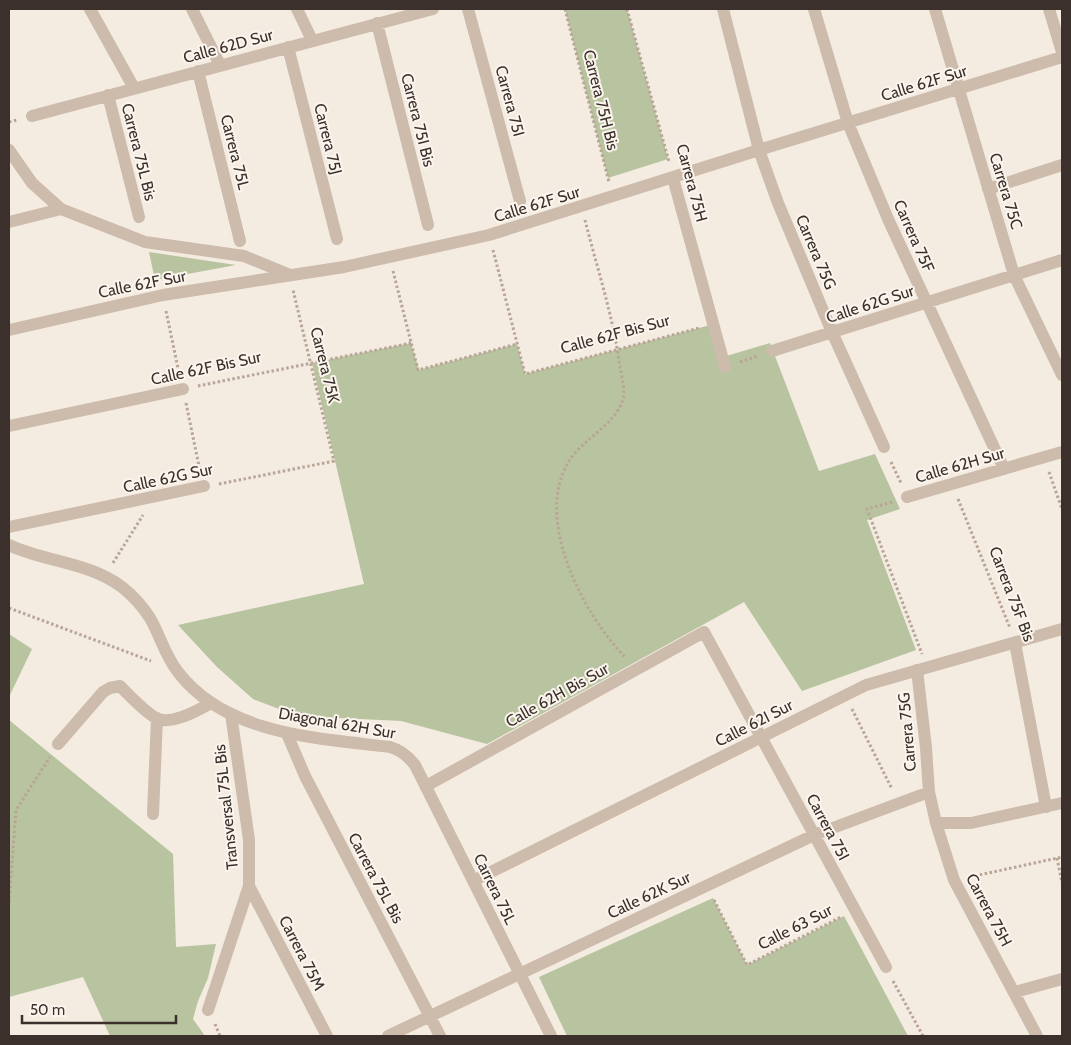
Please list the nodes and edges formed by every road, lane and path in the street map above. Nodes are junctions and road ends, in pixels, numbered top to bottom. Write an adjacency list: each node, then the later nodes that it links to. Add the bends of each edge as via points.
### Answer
1 (90, 9): 20 (street)
2 (192, 9): 18 (street)
3 (297, 9): 14 (street)
4 (433, 9): 12 (street, Calle 62D Sur)
5 (468, 9): 31 (street, Carrera 75I)
6 (565, 9): 30 (path, Carrera 75H Bis)
7 (627, 9): 28 (path, Carrera 75H)
8 (723, 9): 26 (street, Carrera 75G)
9 (814, 9): 24 (street, Carrera 75F)
10 (934, 9): 21 (street, Carrera 75C)
11 (1049, 9): 16 (street)
12 (402, 13): 13 (street, Calle 62D Sur)
13 (377, 24): 14 (street, Calle 62D Sur); 36 (street, Carrera 75I Bis)
14 (312, 40): 15 (street, Calle 62D Sur)
15 (288, 47): 18 (street, Calle 62D Sur); 38 (street, Carrera 75J)
16 (1062, 52)
17 (1062, 57): 21 (street, Calle 62F Sur)
18 (220, 65): 19 (street, Calle 62D Sur)
19 (198, 71): 20 (street, Calle 62D Sur); 39 (street, Carrera 75L)
20 (134, 88): 22 (street, Calle 62D Sur)
21 (958, 89): 24 (street, Calle 62F Sur); 29 (street, Carrera 75C)
22 (108, 94): 23 (street, Calle 62D Sur); 34 (street, Carrera 75L Bis)
23 (32, 116)
24 (848, 123): 26 (street, Calle 62F Sur); 44 (street, Carrera 75F)
25 (9, 150): 33 (street, via 32,183)
26 (759, 150): 28 (street, Calle 62F Sur); 47 (street, Carrera 75G)
27 (1062, 165): 29 (street)
28 (673, 178): 30 (street, Calle 62F Sur); 45 (street, Carrera 75H)
29 (988, 189): 42 (street, Carrera 75C)
30 (612, 197): 32 (street, Calle 62F Sur)
31 (520, 202)
32 (582, 207): 37 (street, Calle 62F Sur); 50 (path)
33 (61, 208): 35 (street); 43 (street, via 145,242 244,256)
34 (139, 217)
35 (9, 222)
36 (428, 225)
37 (489, 235): 40 (street, Calle 62F Sur); 49 (path)
38 (337, 239)
39 (240, 241)
40 (389, 257): 43 (street, Calle 62F Sur); 48 (path)
41 (1062, 260): 42 (street, Calle 62G Sur)
42 (1014, 275): 44 (street, Calle 62G Sur); 54 (street, Carrera 75C)
43 (290, 276): 46 (street, Calle 62F Sur, via 163,295); 52 (path, Carrera 75K)
44 (926, 303): 47 (street, Calle 62G Sur); 61 (street, Carrera 75F)
45 (714, 324): 50 (path, Calle 62F Bis Sur); 53 (street, Carrera 75H)
46 (9, 330)
47 (832, 332): 51 (street, Calle 62G Sur); 57 (street, Carrera 75G)
48 (411, 343): 49 (path, via 418,370); 52 (path, Calle 62F Bis Sur)
49 (517, 344): 50 (path, Calle 62F Bis Sur, via 524,374)
50 (618, 350): 75 (path, via 624,394 619,408 570,460 560,480 556,504 563,550 578,590 612,644)
51 (772, 351): 53 (path)
52 (312, 363): 55 (path, Calle 62F Bis Sur); 60 (path, Carrera 75K)
53 (725, 367)
54 (1062, 376)
55 (183, 389): 56 (street, Calle 62F Bis Sur)
56 (9, 426)
57 (884, 447): 64 (path)
58 (1062, 452): 59 (street, Calle 62H Sur)
59 (1044, 457): 61 (street, Calle 62H Sur); 66 (path)
60 (334, 461): 63 (path, Calle 62G Sur)
61 (1004, 469): 62 (street, Calle 62H Sur)
62 (952, 484): 64 (street, Calle 62H Sur); 73 (path, Carrera 75F Bis)
63 (204, 486): 65 (street, Calle 62G Sur)
64 (907, 497): 74 (path, Calle 62H Sur, via 867,509)
65 (153, 498): 67 (street, Calle 62G Sur); 69 (path)
66 (1062, 509)
67 (9, 527)
68 (9, 545): 69 (street, Diagonal 62H Sur)
69 (106, 576): 76 (street, Diagonal 62H Sur, via 123,588 150,618)
70 (9, 608): 76 (path)
71 (1062, 629): 73 (street, Calle 62I Sur)
72 (704, 632): 75 (street, Calle 62H Bis Sur); 82 (street, Carrera 75I)
73 (1016, 642): 74 (street, Calle 62I Sur); 89 (street, Carrera 75F Bis)
74 (922, 668): 77 (street, Calle 62I Sur); 86 (street, Carrera 75G)
75 (637, 670): 85 (street, Calle 62H Bis Sur)
76 (177, 671): 78 (street, Diagonal 62H Sur)
77 (845, 695): 82 (street, Calle 62I Sur); 87 (path)
78 (211, 703): 79 (street, Diagonal 62H Sur); 80 (street, via 189,715)
79 (231, 714): 81 (street, Diagonal 62H Sur); 98 (street, Transversal 75L Bis, via 249,840)
80 (157, 718): 83 (street, via 120,686 110,688); 90 (street)
81 (287, 734): 84 (street, Diagonal 62H Sur, via 390,746); 107 (street, Carrera 75L Bis, via 304,776)
82 (761, 738): 92 (street, Carrera 75I); 96 (street, Calle 62I Sur)
83 (58, 744): 100 (path, via 16,810)
84 (409, 757): 85 (street, Carrera 75L)
85 (426, 786): 96 (street, Carrera 75L)
86 (929, 792): 87 (street, Calle 62K Sur); 91 (street, Carrera 75H)
87 (899, 803): 92 (street, Calle 62K Sur)
88 (1062, 803): 89 (street)
89 (1046, 807): 91 (street, via 971,823)
90 (152, 814)
91 (936, 823): 95 (street, Carrera 75H)
92 (814, 835): 99 (street, Calle 62K Sur); 101 (street, Carrera 75I)
93 (1062, 857): 94 (path)
94 (1057, 858): 95 (path); 97 (path)
95 (954, 880): 105 (street, Carrera 75H)
96 (474, 881): 103 (street, Carrera 75L)
97 (1062, 883)
98 (249, 886): 106 (street, Transversal 75L Bis); 108 (street, Carrera 75M)
99 (706, 886): 101 (path, Calle 63 Sur, via 747,965); 103 (street, Calle 62K Sur)
100 (9, 903)
101 (855, 910): 102 (street, Carrera 75I)
102 (886, 968): 112 (path)
103 (520, 974): 107 (street, Calle 62K Sur); 111 (street, Carrera 75L)
104 (1062, 979): 105 (street)
105 (1015, 992): 113 (street, Carrera 75H)
106 (208, 1010)
107 (430, 1016): 109 (street, Calle 62K Sur); 110 (street, Carrera 75L Bis)
108 (327, 1036)
109 (388, 1036)
110 (440, 1036)
111 (550, 1036)
112 (923, 1036)
113 (1037, 1036)

